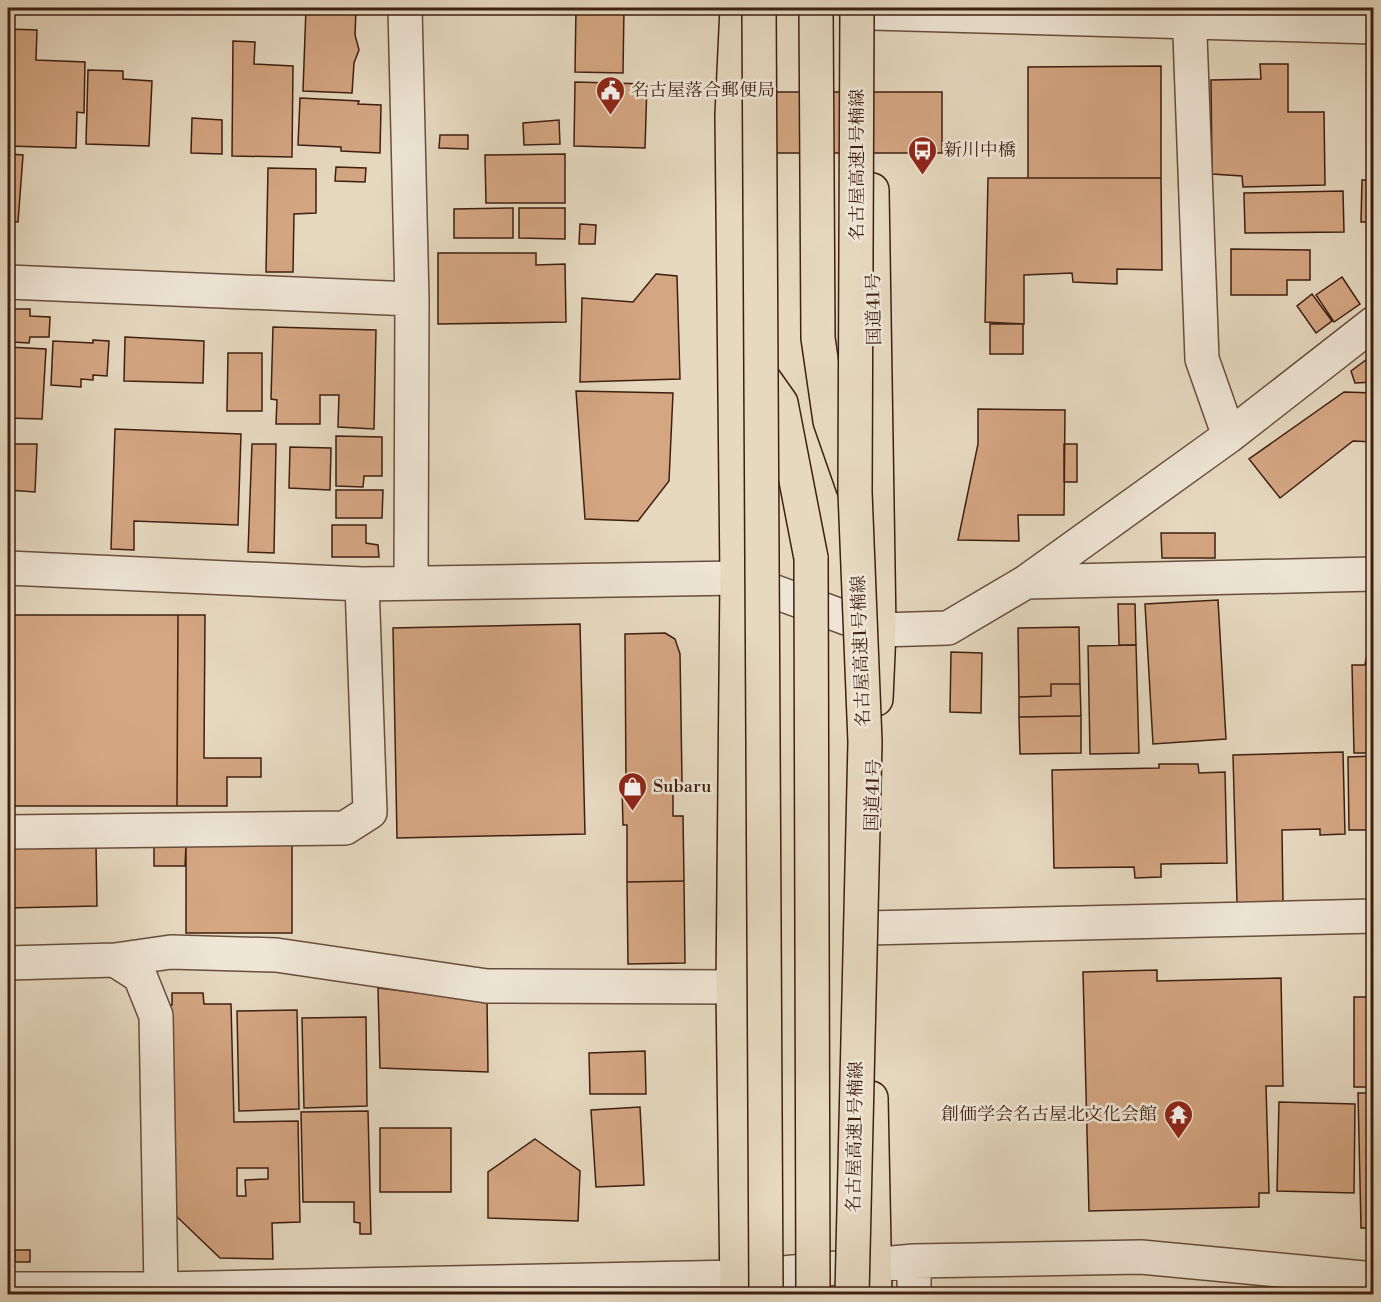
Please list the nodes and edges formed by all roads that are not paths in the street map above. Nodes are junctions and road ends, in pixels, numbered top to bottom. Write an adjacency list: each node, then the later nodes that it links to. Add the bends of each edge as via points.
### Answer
1 (405, 8): 10 (street)
2 (737, 8): 8 (highway)
3 (759, 8): 35 (highway, bridge)
4 (816, 8): 13 (highway, via 818,338 830,421)
5 (867, 9): 6 (street); 13 (highway, 名古屋高速1号楠線, bridge); 20 (highway, 国道41号)
6 (1189, 14): 7 (street); 12 (street, via 1202,359)
7 (1374, 27)
8 (732, 115): 16 (highway); 36 (highway, bridge, via 744,139 749,359 781,403 811,558)
9 (8, 282): 10 (street)
10 (412, 299): 17 (street)
11 (1374, 323): 12 (street)
12 (1229, 436): 18 (street)
13 (855, 492): 37 (highway, 名古屋高速1号楠線, bridge, via 865,742)
14 (8, 568): 19 (street)
15 (1374, 574): 18 (street)
16 (736, 578): 17 (street); 20 (street); 26 (highway)
17 (411, 582): 19 (street)
18 (1026, 582): 20 (street, via 948,628)
19 (362, 584): 21 (street, via 370,812 345,828)
20 (879, 630): 23 (highway, 国道41号)
21 (8, 832)
22 (1374, 916): 23 (street)
23 (867, 928): 29 (highway, 国道41号)
24 (115, 960): 25 (street); 26 (street, via 171,952 276,955 487,986); 32 (street, via 140,976 156,1016)
25 (8, 963)
26 (733, 987): 31 (highway)
27 (914, 1262): 28 (street, via 1141,1257); 29 (street); 38 (street)
28 (1374, 1279)
29 (875, 1280): 31 (street)
30 (701, 1286): 31 (street); 32 (street)
31 (737, 1286)
32 (162, 1289): 34 (street)
33 (8, 1290): 34 (street)
34 (57, 1292)
35 (766, 1294)
36 (813, 1294)
37 (852, 1294)
38 (914, 1294)

